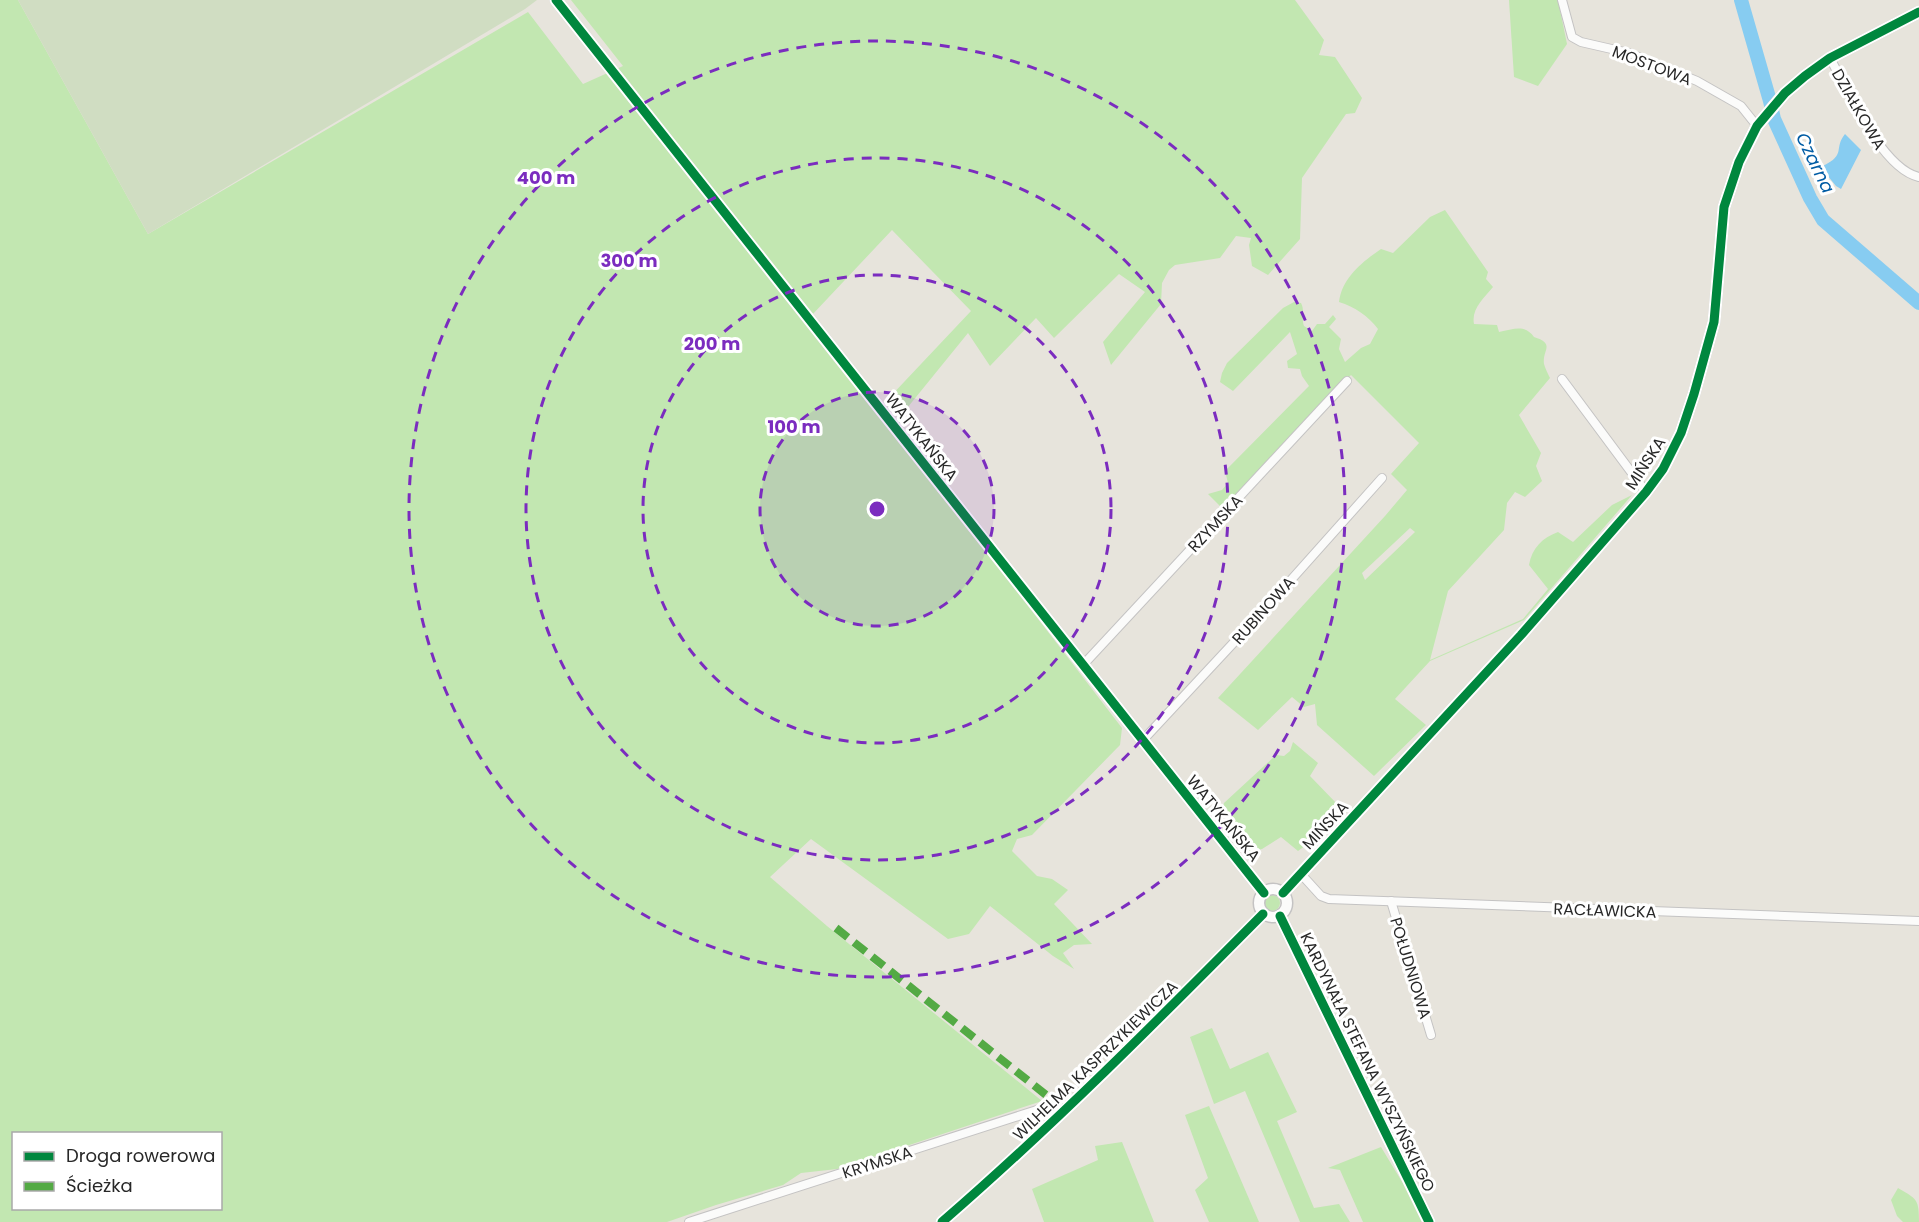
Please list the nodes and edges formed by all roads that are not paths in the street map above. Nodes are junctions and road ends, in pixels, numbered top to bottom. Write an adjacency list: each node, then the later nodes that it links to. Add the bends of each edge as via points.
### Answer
1 (556, 0): 11 (street, WATYKAŃSKA)
2 (1562, 0): 5 (street, MOSTOWA, via 1572,37 1629,53 1697,81 1741,106)
3 (1919, 12): 4 (street, MIŃSKA)
4 (1830, 58): 5 (street, MIŃSKA, via 1785,93); 6 (street, DZIAŁKOWA, via 1889,158 1908,174)
5 (1760, 122): 10 (street, MIŃSKA, via 1739,162 1724,207 1713,322 1694,394 1681,433)
6 (1919, 177)
7 (1562, 379): 10 (street)
8 (1347, 381): 11 (street, RZYMSKA)
9 (1382, 478): 12 (street, RUBINOWA)
10 (1646, 492): 13 (street, MIŃSKA, via 1521,635)
11 (1083, 665): 12 (street, WATYKAŃSKA)
12 (1143, 740): 14 (street, WATYKAŃSKA)
13 (1301, 874): 15 (street, MIŃSKA); 16 (street, RACŁAWICKA, via 1321,896 1329,899)
14 (1264, 893): 15 (street, via 1273,889); 17 (street, via 1259,905)
15 (1283, 893): 18 (street, via 1287,903)
16 (1391, 901): 19 (street, RACŁAWICKA); 20 (street, POŁUDNIOWA)
17 (1263, 914): 18 (street); 21 (street, WILHELMA KASPRZYKIEWICZA)
18 (1280, 916): 24 (street, KARDYNAŁA STEFANA WYSZYŃSKIEGO)
19 (1919, 921)
20 (1431, 1035)
21 (1065, 1110): 22 (street, KRYMSKA, via 1040,1109); 23 (street, WILHELMA KASPRZYKIEWICZA)
22 (689, 1222)
23 (942, 1222)
24 (1429, 1222)

